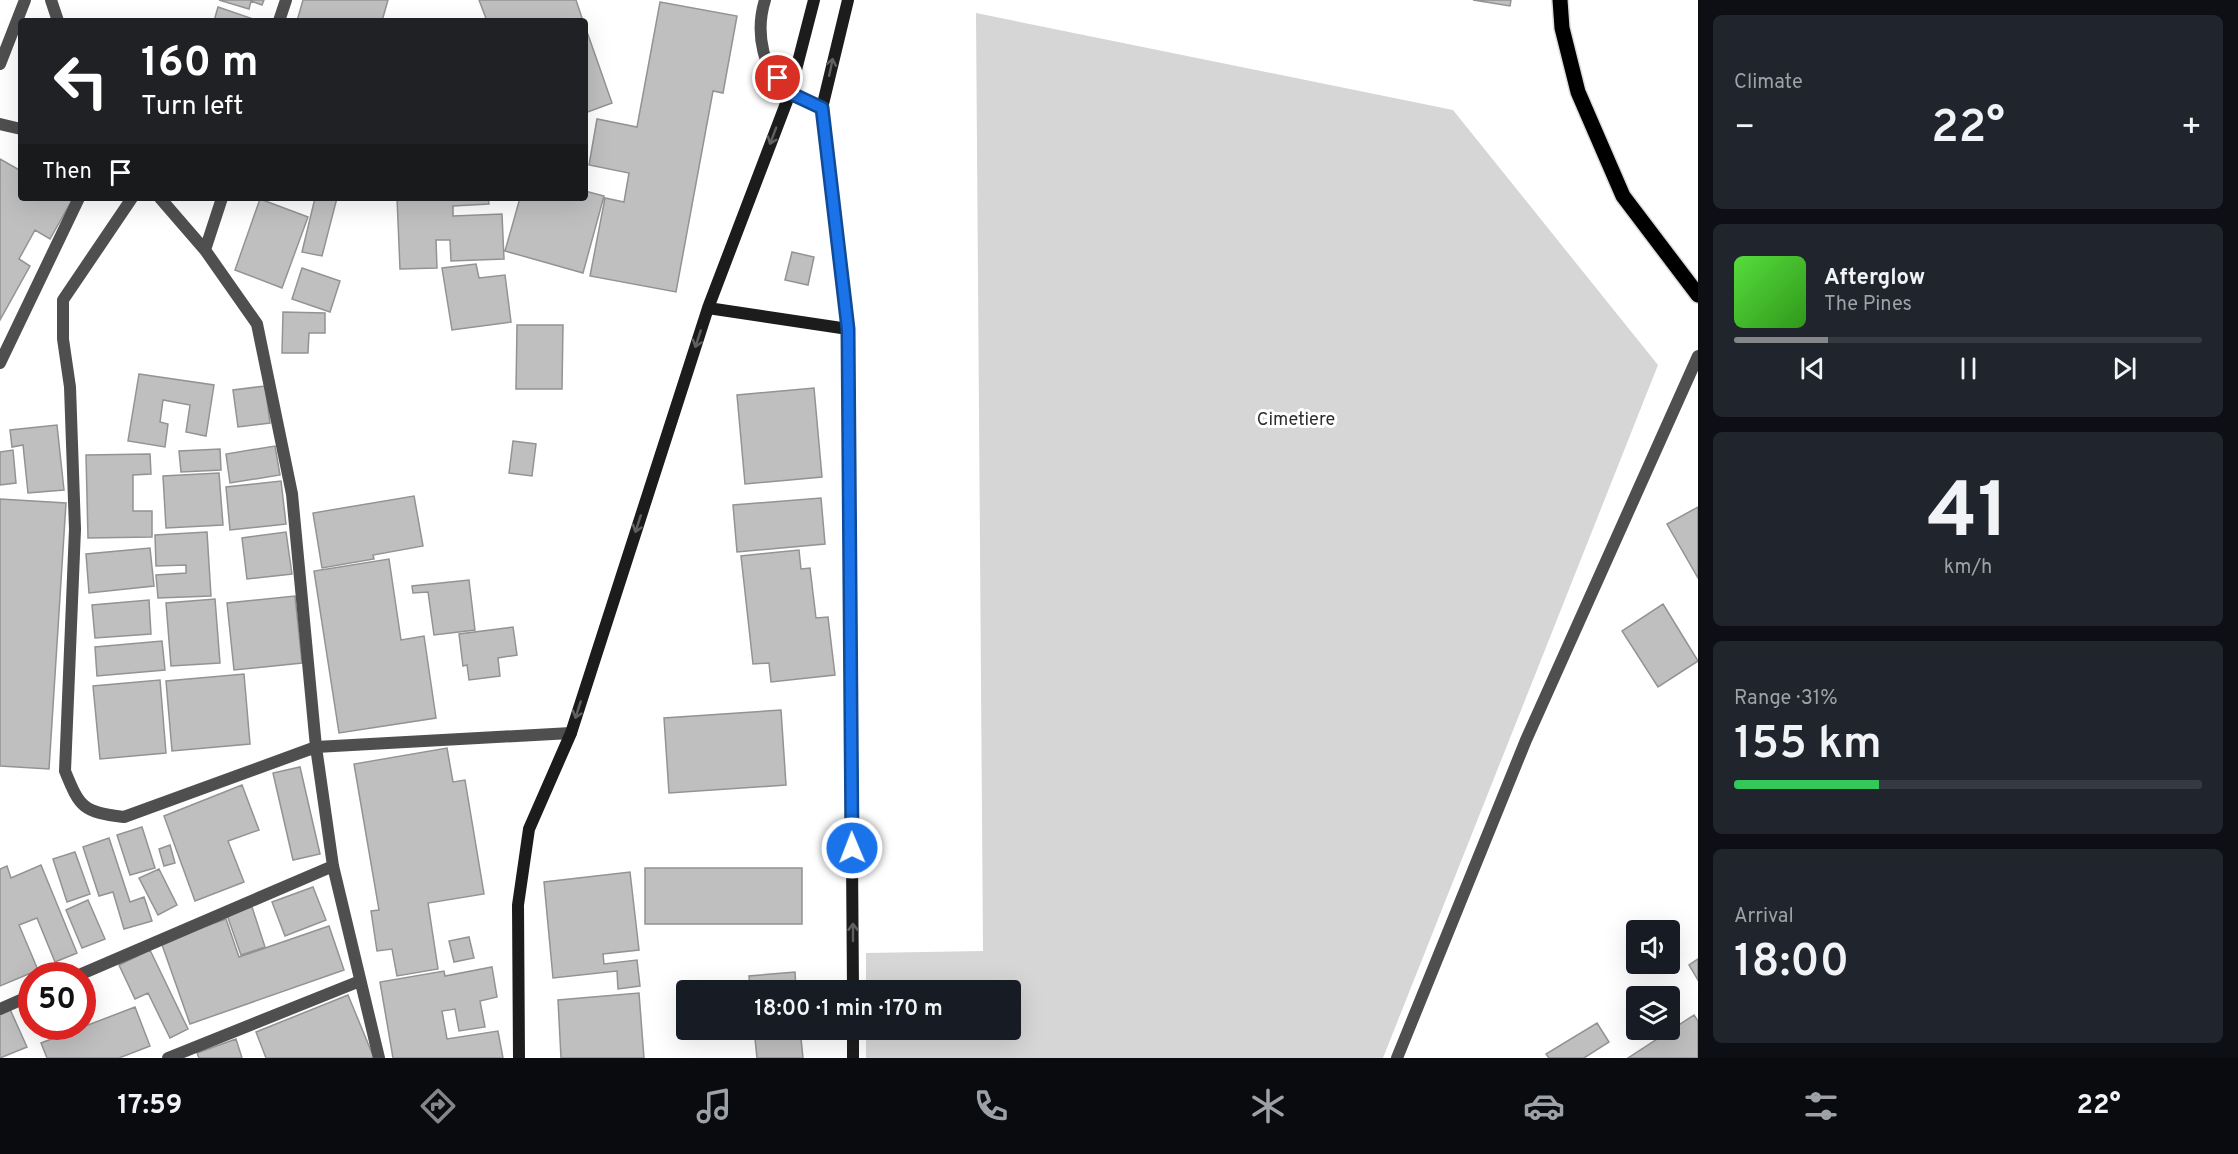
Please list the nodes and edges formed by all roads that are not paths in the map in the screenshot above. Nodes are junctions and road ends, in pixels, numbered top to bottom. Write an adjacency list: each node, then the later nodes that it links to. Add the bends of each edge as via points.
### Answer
1 (25, 0): 10 (street)
2 (51, 0): 8 (street)
3 (286, 0): 9 (street)
4 (765, 0): 11 (street, via 760,28 765,64)
5 (814, 0): 11 (main road)
6 (848, 0): 12 (main road, one-way to 6)
7 (1560, 0): 20 (main road, via 1562,28 1578,92 1623,196)
8 (57, 18)
9 (280, 18)
10 (0, 64)
11 (790, 93): 12 (street); 21 (main road, one-way to 21)
12 (822, 108): 22 (main road)
13 (0, 124): 14 (street)
14 (18, 128)
15 (78, 201): 24 (street)
16 (130, 201): 26 (street, via 63,300 75,529 65,771 78,802 97,814 123,817)
17 (163, 201): 19 (street)
18 (221, 201): 19 (street)
19 (205, 250): 26 (street, via 257,324 270,381 292,494)
20 (1698, 296)
21 (708, 308): 22 (main road); 25 (main road, one-way to 25)
22 (848, 329): 29 (main road, one-way to 22)
23 (1698, 356): 39 (street, via 1526,740)
24 (0, 363)
25 (571, 733): 26 (street); 37 (main road, via 529,829 518,905)
26 (316, 747): 27 (street)
27 (333, 866): 28 (street); 30 (street)
28 (96, 968)
29 (853, 980)
30 (360, 981): 34 (street); 36 (street)
31 (18, 1001): 32 (street)
32 (0, 1009)
33 (853, 1040): 38 (main road)
34 (183, 1055): 35 (street)
35 (168, 1058)
36 (379, 1058)
37 (519, 1058)
38 (854, 1058)
39 (1397, 1058)

